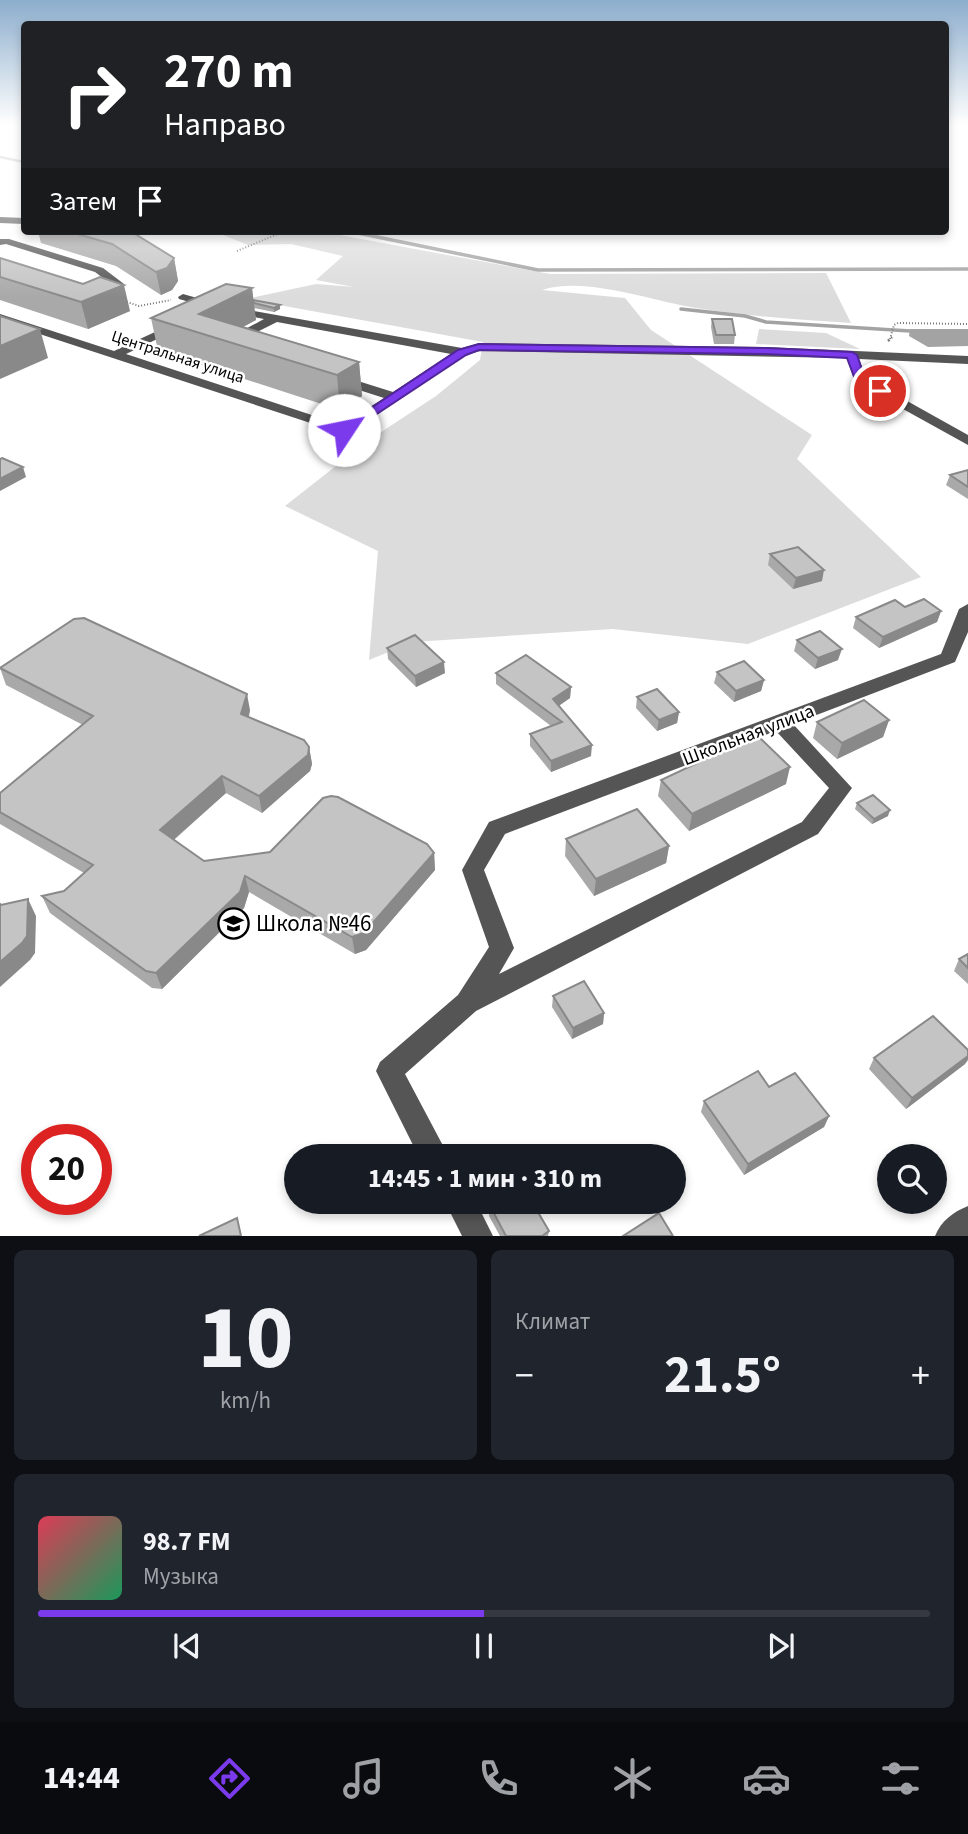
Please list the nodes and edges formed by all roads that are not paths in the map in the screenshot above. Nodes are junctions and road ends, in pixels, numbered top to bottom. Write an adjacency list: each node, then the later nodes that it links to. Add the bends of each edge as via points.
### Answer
1 (0, 220): 2 (street)
2 (21, 221)
3 (0, 242): 4 (street, via 99,270 119,284)
4 (87, 298)
5 (183, 298): 6 (street)
6 (217, 306): 7 (street); 10 (street)
7 (205, 313)
8 (0, 317): 13 (street, Центральная улица)
9 (192, 318): 13 (street)
10 (275, 318): 11 (street, via 228,343); 12 (street)
11 (243, 349)
12 (462, 352): 14 (street, via 479,347); 17 (street)
13 (117, 354): 17 (street, Центральная улица, via 344,430)
14 (852, 355): 15 (street); 18 (street, via 860,380)
15 (968, 360)
16 (319, 373): 17 (street)
17 (395, 397)
18 (968, 440)
19 (968, 609): 20 (street, Школьная улица, via 949,659)
20 (780, 722): 21 (street, Школьная улица, via 496,828 473,870 502,948); 21 (street, via 841,788 810,828)
21 (467, 1003): 22 (street, via 389,1071)
22 (428, 1144)
23 (466, 1214): 25 (street)
24 (968, 1221): 26 (street)
25 (478, 1236)
26 (950, 1236)

